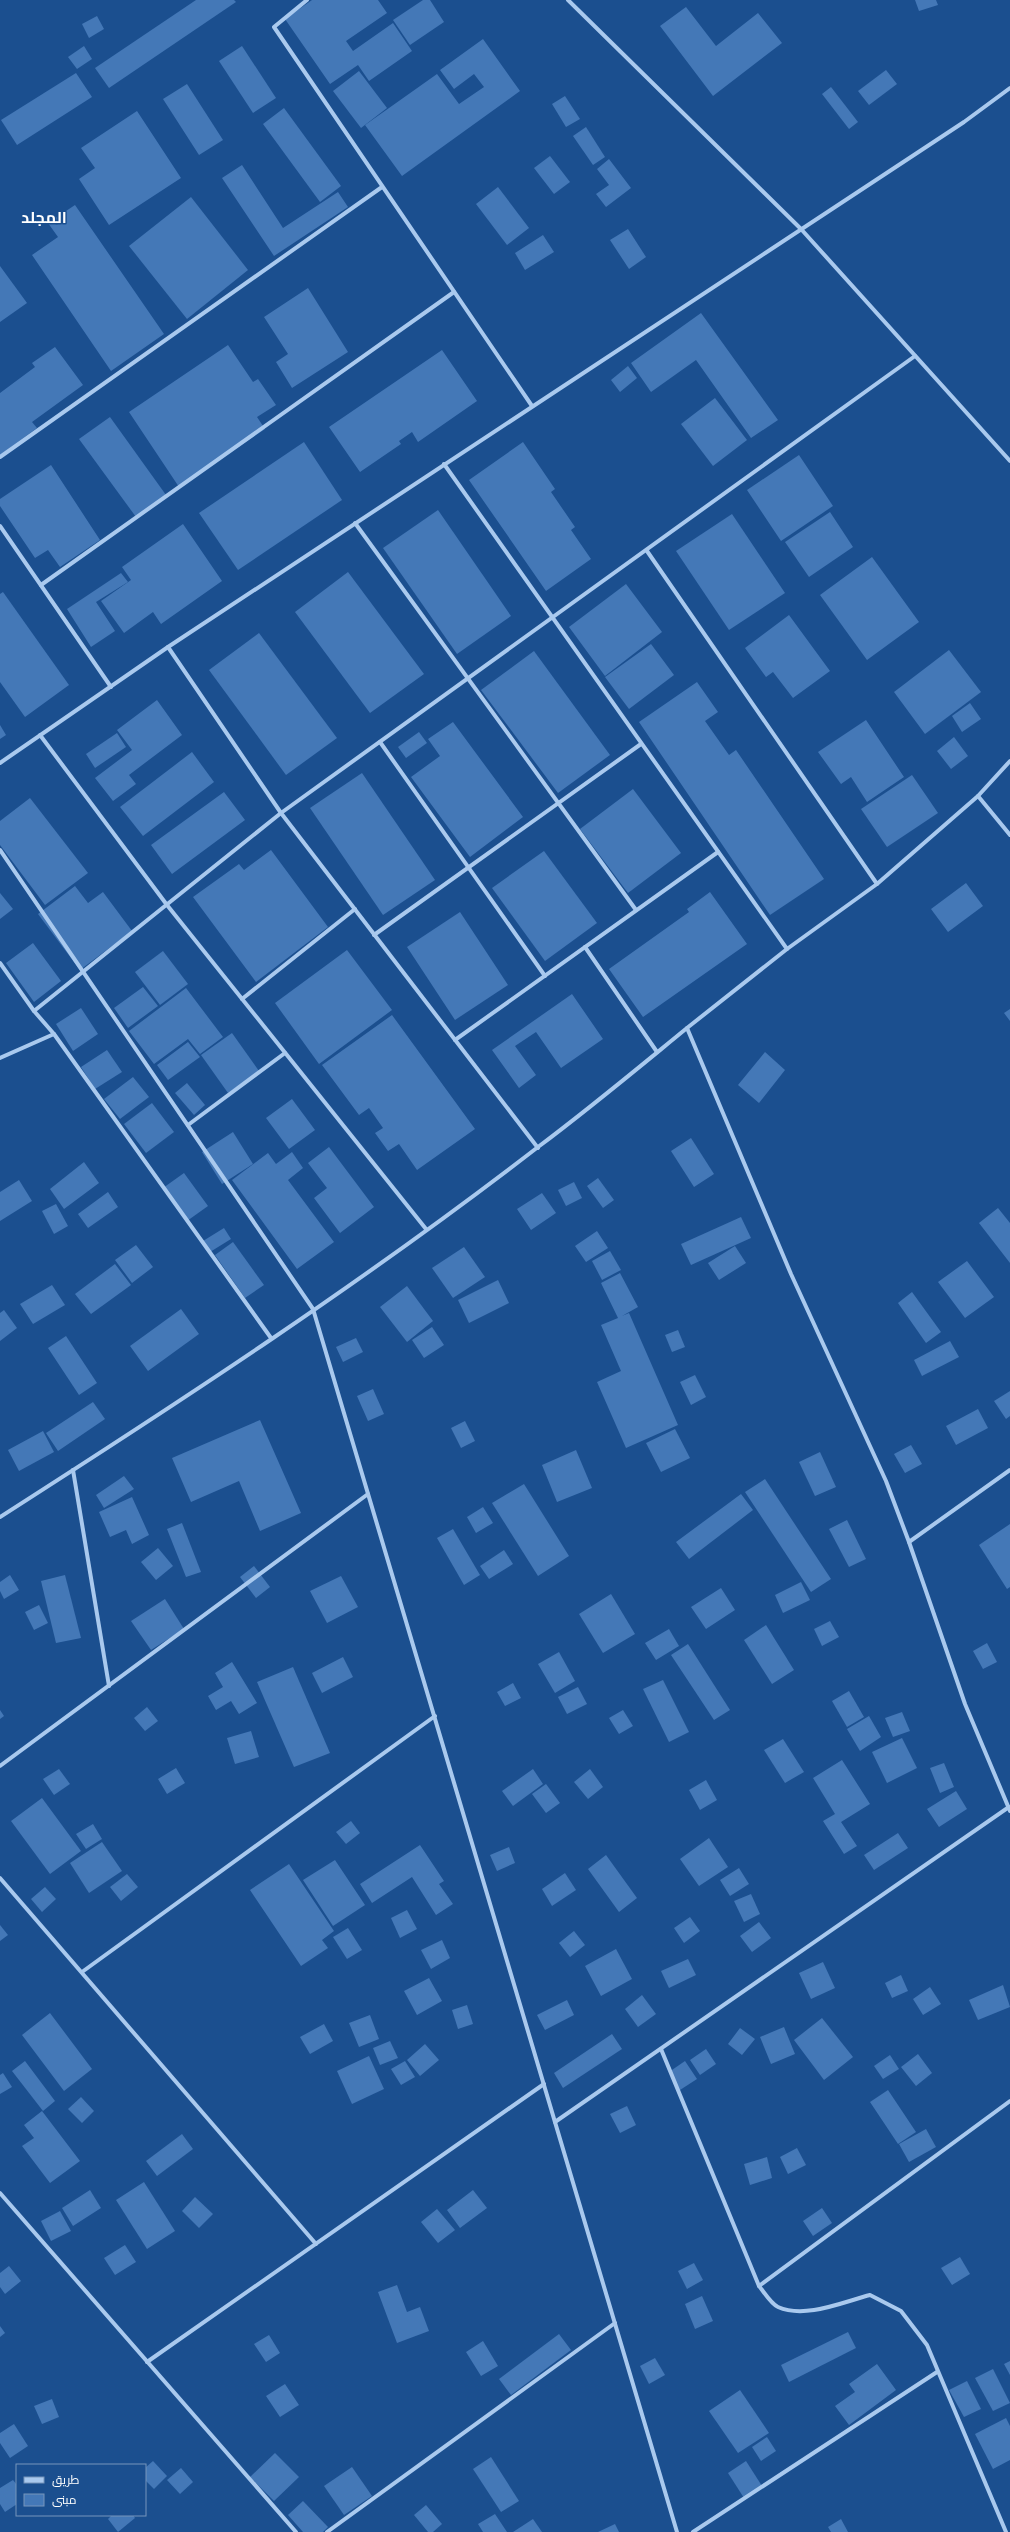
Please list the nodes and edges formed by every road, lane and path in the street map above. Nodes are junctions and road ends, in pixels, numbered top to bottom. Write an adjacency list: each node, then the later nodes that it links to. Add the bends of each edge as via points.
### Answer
1 (307, 0): 4 (street, via 274,28)
2 (568, 0): 5 (street)
3 (1010, 88): 5 (street, via 964,122)
4 (382, 187): 6 (street); 9 (street)
5 (801, 229): 7 (street); 8 (street)
6 (454, 292): 8 (street); 15 (street)
7 (915, 356): 10 (street); 14 (street)
8 (532, 406): 11 (street)
9 (0, 457)
10 (1010, 461)
11 (444, 464): 12 (street); 16 (street)
12 (355, 523): 17 (street); 18 (street)
13 (0, 526): 15 (street)
14 (647, 551): 16 (street); 32 (street)
15 (41, 585): 19 (street)
16 (552, 619): 18 (street); 22 (street)
17 (168, 647): 19 (street); 27 (street)
18 (468, 679): 21 (street); 26 (street)
19 (111, 687): 20 (street)
20 (40, 735): 24 (street); 33 (street)
21 (380, 742): 27 (street); 31 (street)
22 (641, 744): 26 (street); 30 (street)
23 (1010, 761): 25 (street)
24 (0, 762)
25 (978, 796): 28 (street); 32 (street)
26 (557, 804): 31 (street); 35 (street)
27 (281, 813): 33 (street); 34 (street)
28 (1010, 836)
29 (0, 850): 40 (street)
30 (718, 852): 35 (street); 38 (street)
31 (468, 868): 36 (street); 41 (street)
32 (877, 884): 38 (street)
33 (167, 905): 40 (street); 42 (street)
34 (354, 909): 36 (street); 42 (street)
35 (636, 910): 37 (street)
36 (374, 935): 46 (street)
37 (585, 947): 41 (street); 47 (street)
38 (787, 949): 44 (street)
39 (0, 963): 43 (street)
40 (83, 972): 43 (street); 50 (street)
41 (545, 976): 46 (street)
42 (242, 999): 48 (street)
43 (34, 1011): 45 (street)
44 (687, 1028): 47 (street); 59 (street, via 791,1274 886,1481)
45 (54, 1034): 49 (street); 54 (street)
46 (455, 1040): 51 (street)
47 (657, 1052): 51 (street)
48 (285, 1053): 50 (street); 52 (street)
49 (0, 1058)
50 (188, 1125): 53 (street)
51 (538, 1148): 52 (street)
52 (426, 1229): 53 (street)
53 (313, 1309): 54 (street); 57 (street)
54 (271, 1338): 55 (street)
55 (73, 1470): 58 (street); 60 (street)
56 (1010, 1470): 59 (street)
57 (368, 1494): 60 (street); 61 (street)
58 (0, 1517)
59 (909, 1542): 63 (street, via 965,1704)
60 (109, 1686): 62 (street)
61 (434, 1716): 65 (street); 67 (street)
62 (0, 1766)
63 (1009, 1809): 66 (street)
64 (0, 1878): 65 (street)
65 (82, 1972): 71 (street)
66 (661, 2049): 69 (street); 72 (street)
67 (544, 2084): 69 (street); 71 (street)
68 (1010, 2101): 72 (street)
69 (555, 2122): 73 (street)
70 (0, 2193): 74 (street)
71 (316, 2244): 74 (street)
72 (759, 2286): 75 (street, via 777,2307 796,2310 818,2308 870,2295 900,2311 927,2345)
73 (615, 2324): 77 (street); 78 (street)
74 (147, 2362): 76 (street)
75 (937, 2372): 79 (street); 80 (street)
76 (296, 2532)
77 (327, 2532)
78 (677, 2532)
79 (693, 2532)
80 (1006, 2532)

